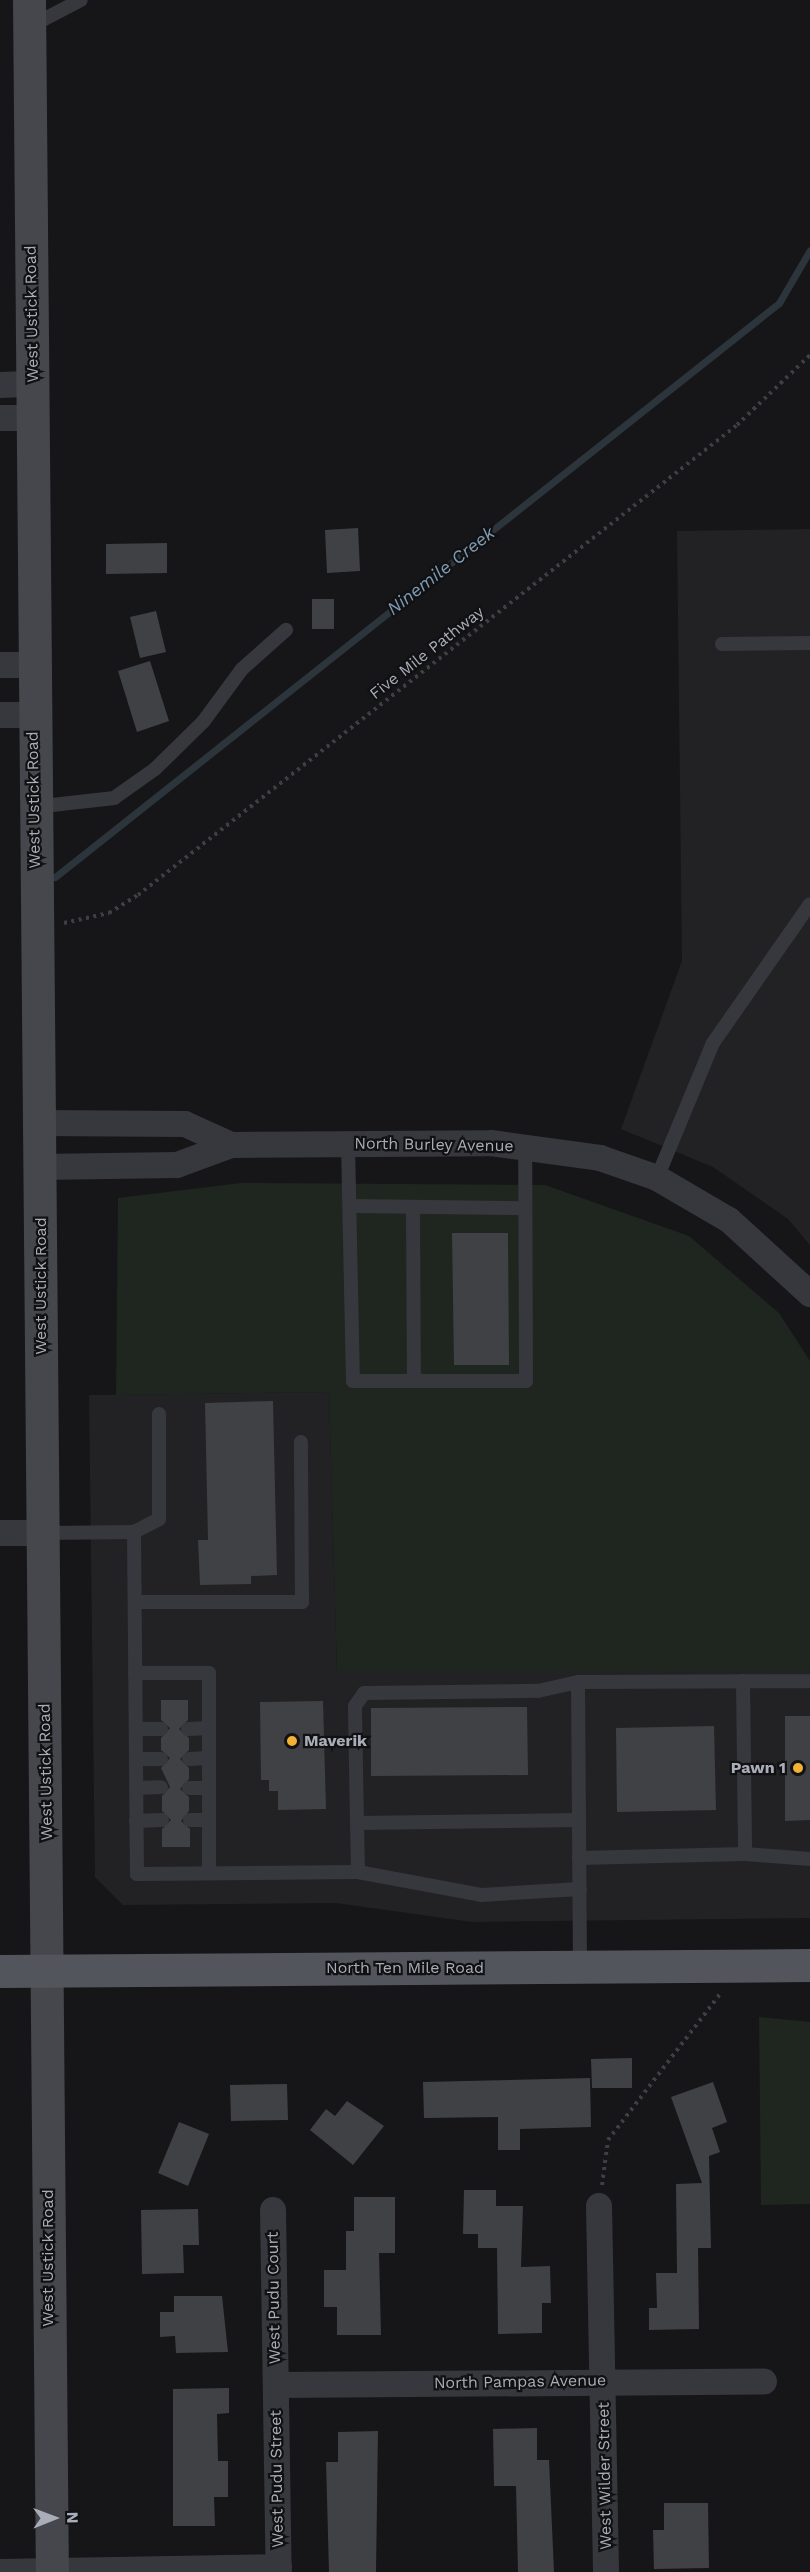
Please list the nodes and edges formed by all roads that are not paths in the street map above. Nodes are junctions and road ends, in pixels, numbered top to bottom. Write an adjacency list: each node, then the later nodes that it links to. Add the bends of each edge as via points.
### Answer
1 (81, 0): 2 (lane)
2 (29, 13): 3 (main road, West Ustick Road)
3 (33, 384): 4 (street); 6 (main road, West Ustick Road)
4 (0, 385)
5 (0, 418): 6 (street)
6 (33, 418): 11 (main road, West Ustick Road)
7 (286, 630): 14 (lane, via 242,669 203,722 155,769 114,798)
8 (810, 643): 9 (lane)
9 (722, 644)
10 (0, 665): 11 (street)
11 (33, 665): 13 (main road, West Ustick Road)
12 (0, 715): 13 (street)
13 (33, 715): 14 (main road, West Ustick Road)
14 (34, 807): 16 (main road, West Ustick Road)
15 (810, 904): 21 (lane, via 713,1043)
16 (39, 1123): 18 (street, North Burley Avenue, via 184,1124); 20 (main road, West Ustick Road)
17 (348, 1144): 18 (street, North Burley Avenue); 19 (street, North Burley Avenue); 22 (lane)
18 (231, 1145): 20 (street, North Burley Avenue, via 177,1165)
19 (525, 1146): 21 (street, North Burley Avenue, via 600,1158); 24 (lane)
20 (40, 1167): 31 (main road, West Ustick Road)
21 (646, 1174): 25 (street, North Burley Avenue, via 729,1220)
22 (350, 1206): 23 (lane); 26 (lane, via 353,1381)
23 (413, 1207): 24 (lane); 26 (lane)
24 (525, 1208): 26 (lane, via 526,1381)
25 (810, 1294)
26 (414, 1381)
27 (159, 1414): 29 (lane, via 159,1519)
28 (302, 1442): 32 (lane, via 302,1602)
29 (134, 1532): 31 (lane); 32 (lane)
30 (0, 1533): 31 (street)
31 (43, 1533): 63 (main road, West Ustick Road)
32 (135, 1602): 33 (lane)
33 (135, 1673): 38 (lane, via 209,1673); 39 (lane)
34 (743, 1681): 35 (lane); 36 (lane); 55 (lane)
35 (810, 1681)
36 (578, 1682): 52 (lane); 54 (lane, via 538,1691 364,1694 355,1706)
37 (188, 1728): 38 (lane)
38 (209, 1728): 41 (lane)
39 (136, 1729): 40 (lane); 42 (lane)
40 (161, 1729)
41 (209, 1758): 44 (lane); 48 (lane)
42 (136, 1759): 43 (lane); 46 (lane)
43 (161, 1759)
44 (189, 1759)
45 (162, 1787): 46 (lane)
46 (136, 1788): 53 (lane)
47 (189, 1788): 48 (lane)
48 (209, 1788): 51 (lane)
49 (162, 1820): 53 (lane)
50 (190, 1820): 51 (lane)
51 (208, 1820): 59 (lane)
52 (579, 1820): 54 (lane); 56 (lane)
53 (136, 1821): 59 (lane, via 137,1874)
54 (357, 1823): 58 (lane)
55 (745, 1854): 56 (lane); 57 (lane)
56 (579, 1858): 60 (lane)
57 (810, 1859)
58 (358, 1872): 59 (lane); 60 (lane, via 481,1895)
59 (209, 1873)
60 (580, 1889): 62 (lane)
61 (810, 1965): 62 (main road, North Ten Mile Road)
62 (580, 1967): 63 (main road, North Ten Mile Road)
63 (48, 1970): 64 (main road, North Ten Mile Road); 71 (main road, West Ustick Road)
64 (0, 1971)
65 (599, 2206): 67 (street, West Wilder Street)
66 (273, 2210): 69 (street, West Pudu Court)
67 (603, 2380): 68 (street, North Pampas Avenue); 69 (street, North Pampas Avenue); 73 (street, West Wilder Street)
68 (764, 2382)
69 (276, 2385): 70 (street, West Pudu Street)
70 (279, 2570): 71 (street)
71 (52, 2571): 72 (street)
72 (0, 2572)
73 (606, 2572)

